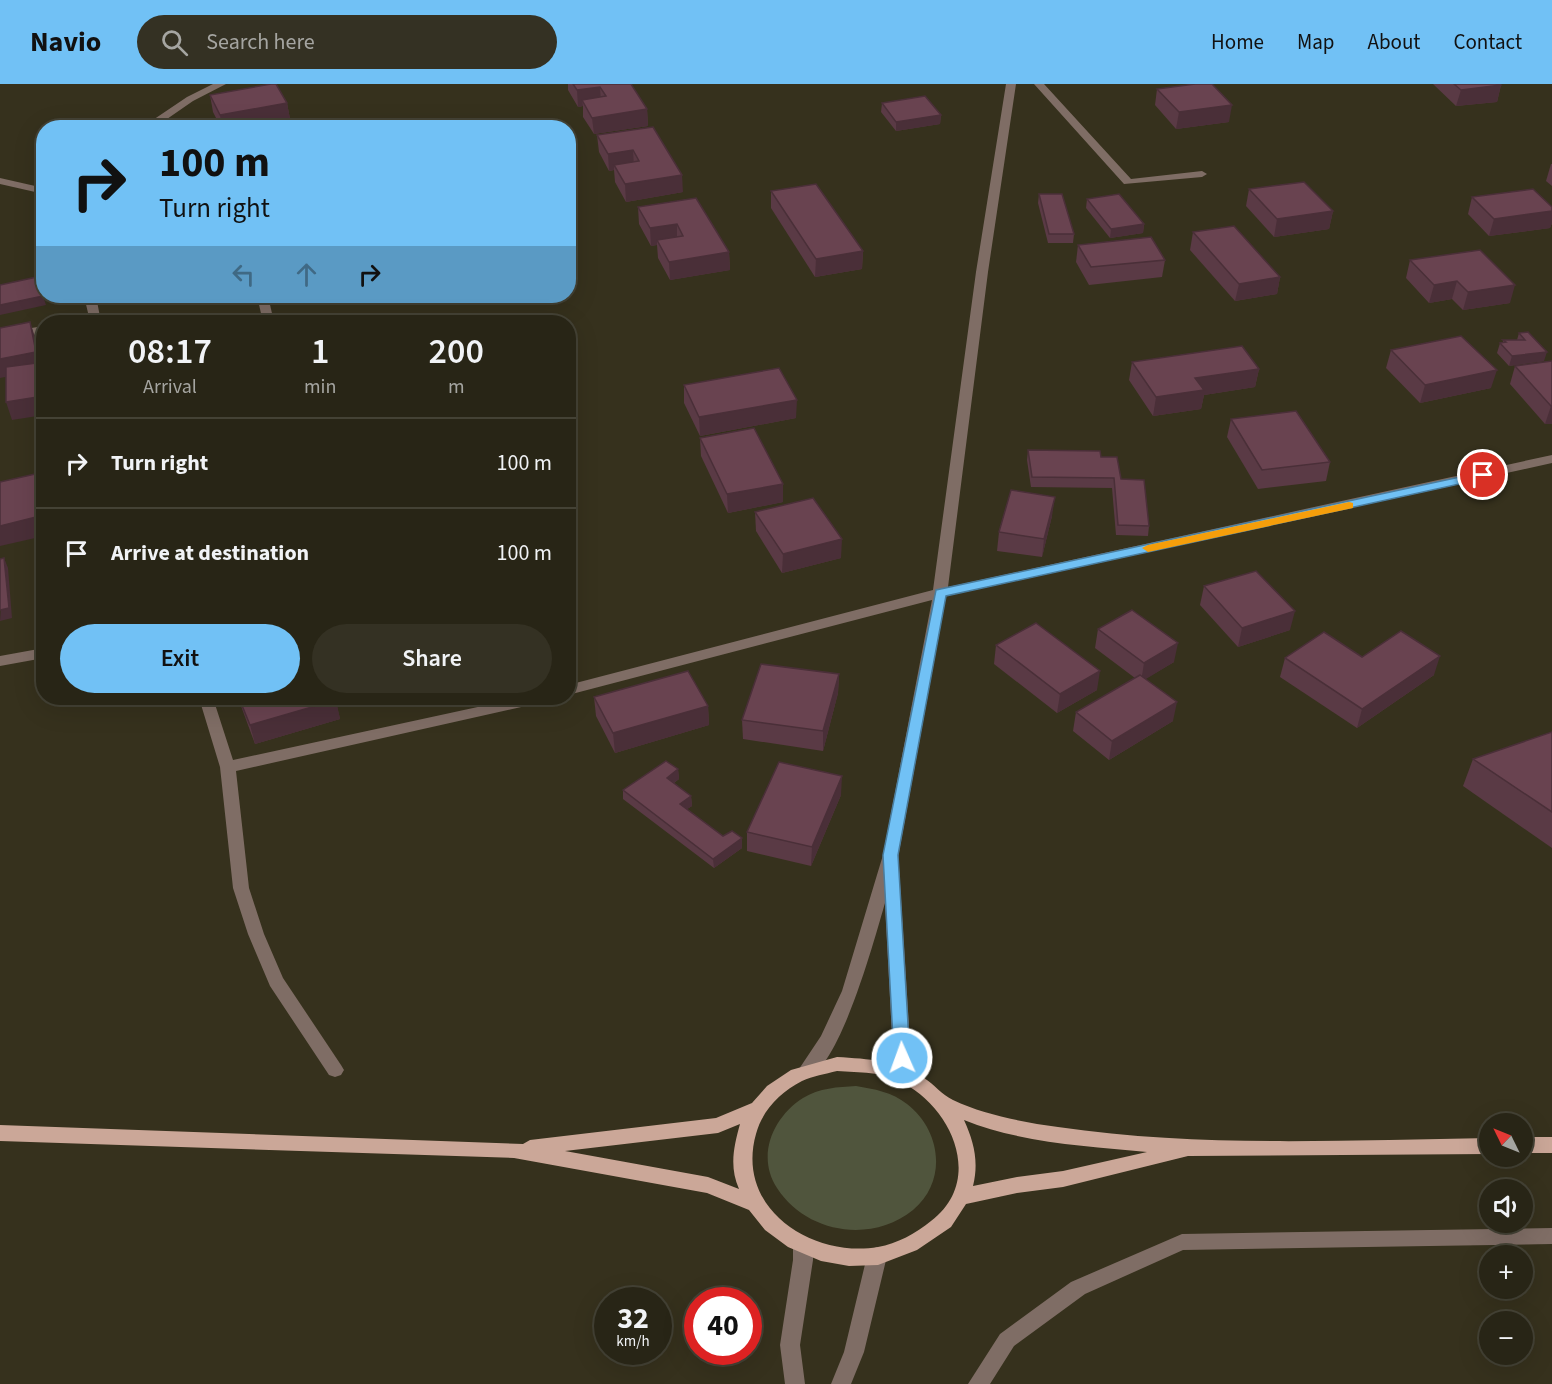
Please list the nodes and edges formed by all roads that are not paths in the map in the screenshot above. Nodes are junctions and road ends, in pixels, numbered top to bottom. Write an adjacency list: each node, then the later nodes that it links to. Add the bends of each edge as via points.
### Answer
1 (221, 84): 4 (street)
2 (1011, 84): 11 (street)
3 (1039, 84): 5 (street, via 1128,182)
4 (158, 120)
5 (1202, 174)
6 (0, 181): 7 (street)
7 (36, 189)
8 (36, 330): 9 (street)
9 (0, 337)
10 (1552, 459): 11 (street)
11 (940, 593): 14 (street); 18 (street)
12 (36, 654): 13 (street)
13 (0, 661)
14 (576, 688)
15 (208, 705): 17 (street)
16 (507, 705): 17 (street)
17 (228, 767): 19 (street, via 241,888 256,934 276,981)
18 (891, 855): 20 (street, via 851,991 828,1040); 21 (street)
19 (335, 1070)
20 (806, 1072): 21 (main road, via 837,1064 871,1065); 23 (main road, via 778,1087)
21 (903, 1074): 22 (main road, via 926,1087)
22 (946, 1106): 28 (main road, via 989,1122 1058,1135); 30 (main road, via 962,1134 968,1166)
23 (756, 1109): 29 (main road, via 718,1125); 31 (main road, via 742,1139 742,1171)
24 (0, 1133): 29 (main road)
25 (1533, 1145): 26 (main road)
26 (1552, 1145)
27 (1479, 1146): 28 (main road)
28 (1193, 1149): 30 (main road, via 1063,1179)
29 (514, 1150): 31 (main road, via 708,1185)
30 (961, 1197): 34 (main road, via 942,1224 912,1245)
31 (753, 1203): 33 (main road, via 774,1227)
32 (1552, 1236): 37 (street, via 1182,1242 1078,1288 1007,1340)
33 (802, 1246): 34 (main road, via 839,1256); 35 (street, via 790,1345)
34 (877, 1256): 36 (street, via 854,1352)
35 (795, 1384)
36 (841, 1384)
37 (978, 1384)

